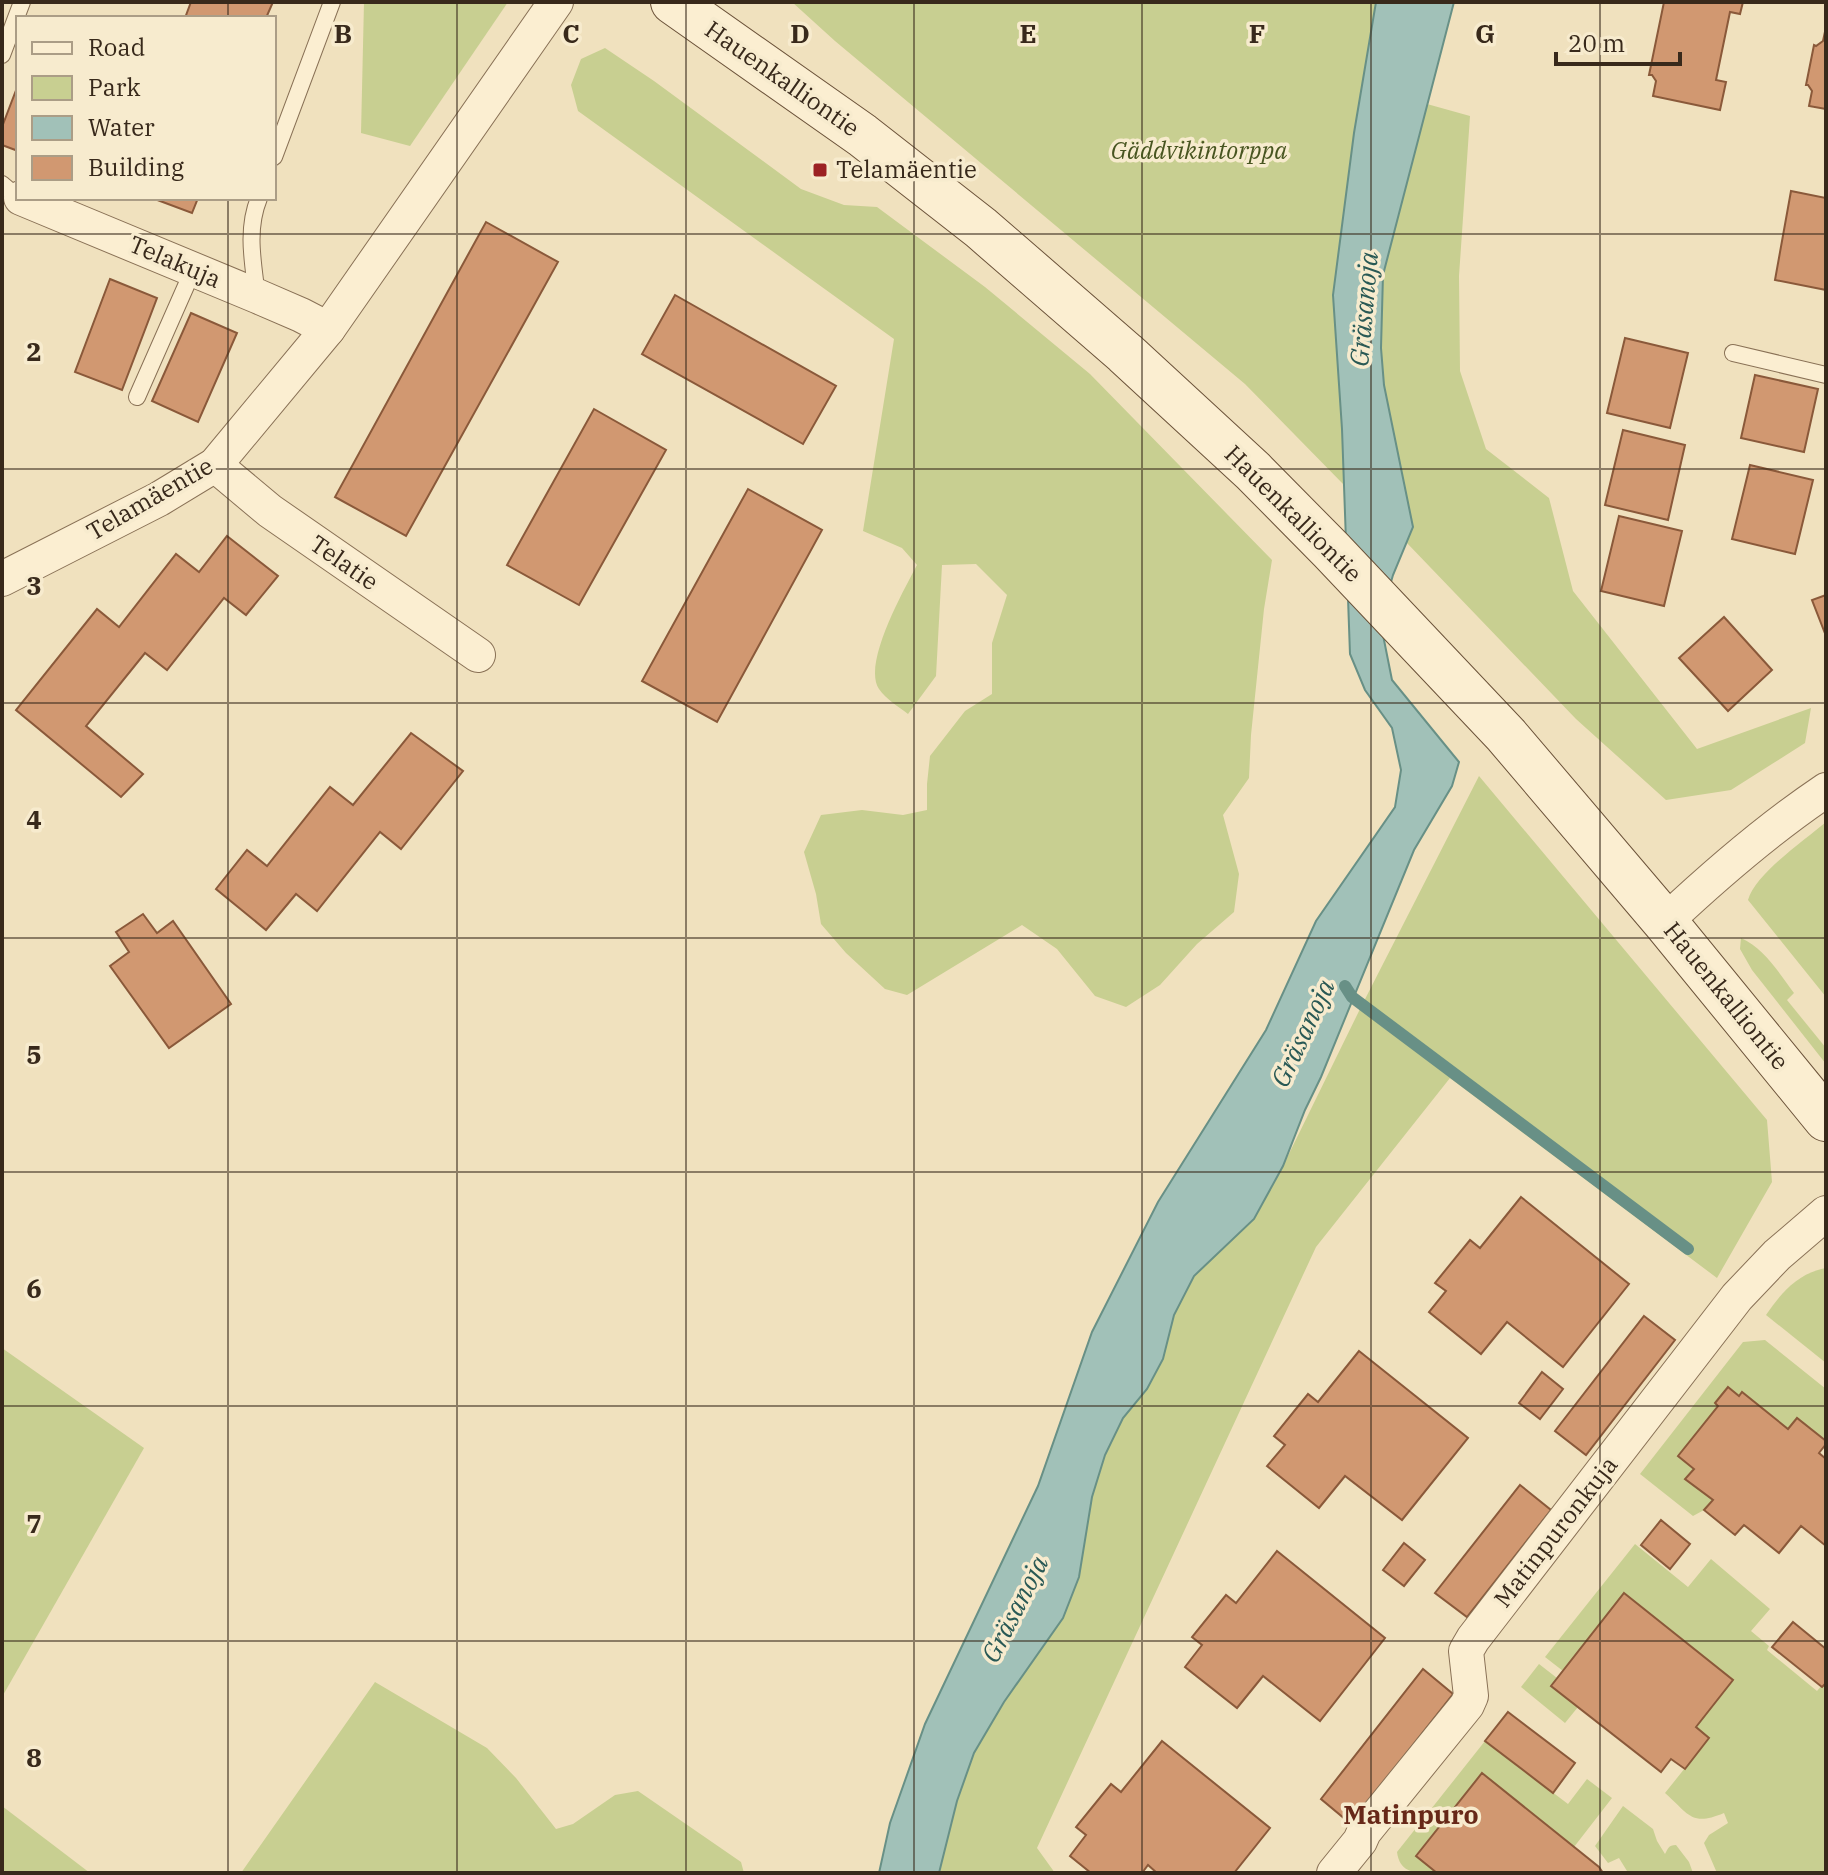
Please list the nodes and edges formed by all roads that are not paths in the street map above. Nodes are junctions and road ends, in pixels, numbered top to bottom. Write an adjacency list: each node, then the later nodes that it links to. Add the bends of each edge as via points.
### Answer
1 (332, 2): 6 (lane)
2 (556, 2): 11 (street, Telamäentie)
3 (673, 2): 19 (main road, Hauenkalliontie, via 862,135 981,228 1253,471 1506,735)
4 (16, 18): 5 (lane)
5 (2, 55)
6 (276, 152)
7 (28, 200): 9 (street, Telakuja)
8 (258, 200): 10 (lane, via 250,238)
9 (193, 270): 10 (street, Telakuja); 14 (lane)
10 (257, 296): 11 (street, Telakuja)
11 (328, 329): 15 (street, Telamäentie)
12 (1733, 353): 13 (lane)
13 (1826, 375)
14 (137, 397)
15 (215, 465): 16 (street, Telamäentie); 17 (street, Telatie, via 270,511)
16 (2, 579)
17 (478, 655)
18 (1826, 790): 19 (street, via 1732,861)
19 (1665, 922): 20 (main road, Hauenkalliontie)
20 (1826, 1119)
21 (1826, 1213): 22 (street, Matinpuronkuja, via 1737,1297 1473,1639 1466,1651 1471,1696 1467,1705)
22 (1334, 1873)

